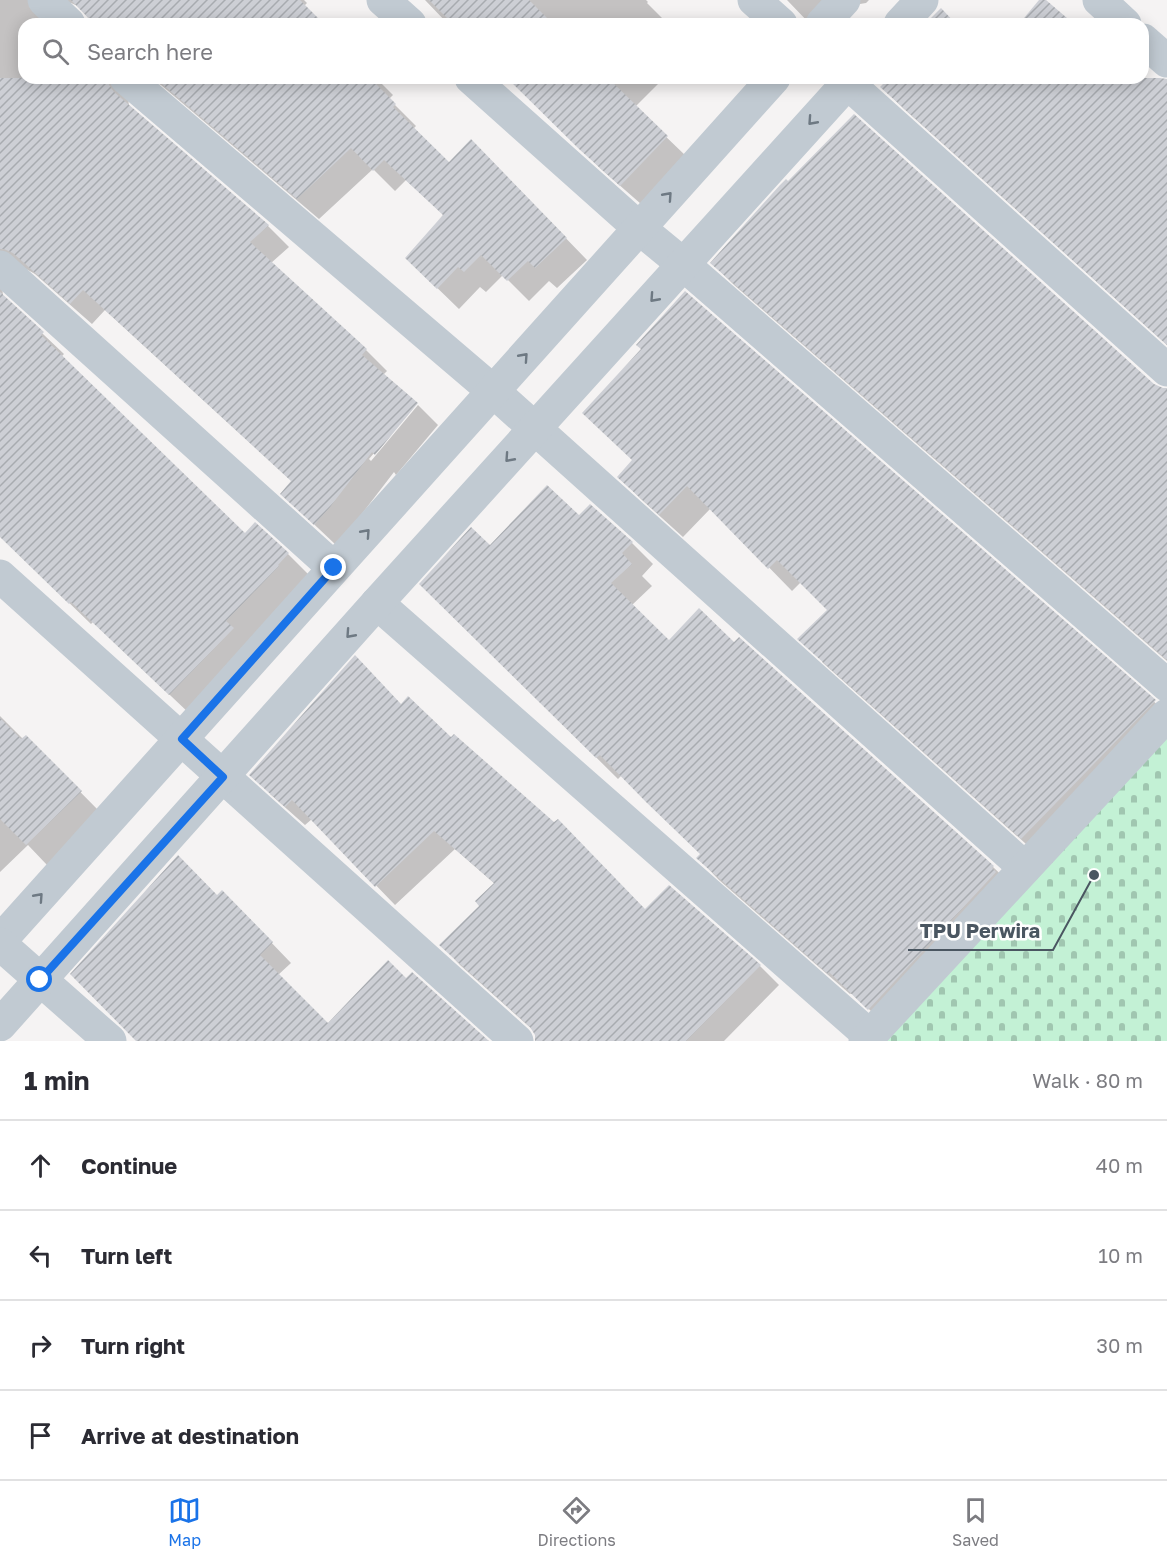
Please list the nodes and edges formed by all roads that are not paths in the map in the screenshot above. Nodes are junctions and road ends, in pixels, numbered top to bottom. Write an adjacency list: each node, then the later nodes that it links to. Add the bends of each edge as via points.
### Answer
1 (44, 0): 7 (street)
2 (383, 0): 8 (street)
3 (754, 0): 9 (street)
4 (844, 0): 10 (street)
5 (922, 0): 11 (street)
6 (1099, 0): 12 (street)
7 (63, 18)
8 (403, 18)
9 (774, 18)
10 (828, 18)
11 (906, 18)
12 (1118, 18)
13 (1149, 45): 14 (street)
14 (1167, 61)
15 (133, 84): 24 (street)
16 (478, 84): 20 (street)
17 (769, 84): 20 (street, one-way to 17)
18 (843, 84): 21 (street, one-way to 21)
19 (851, 84): 23 (street)
20 (639, 228): 21 (street); 24 (street, one-way to 20)
21 (684, 265): 25 (street, one-way to 25); 29 (street)
22 (0, 267): 26 (street)
23 (1167, 370)
24 (493, 391): 25 (street); 26 (street, one-way to 24)
25 (536, 429): 28 (street, one-way to 28); 33 (street)
26 (334, 568): 31 (street)
27 (0, 576): 31 (street)
28 (377, 603): 32 (street, one-way to 32); 37 (street)
29 (1167, 685)
30 (1167, 715): 33 (street)
31 (182, 739): 32 (street); 34 (street, one-way to 31)
32 (223, 777): 35 (street); 39 (street)
33 (1025, 868): 37 (street)
34 (0, 943): 35 (street)
35 (40, 980): 36 (street); 38 (street)
36 (0, 1025)
37 (867, 1039)
38 (110, 1041)
39 (516, 1041)

